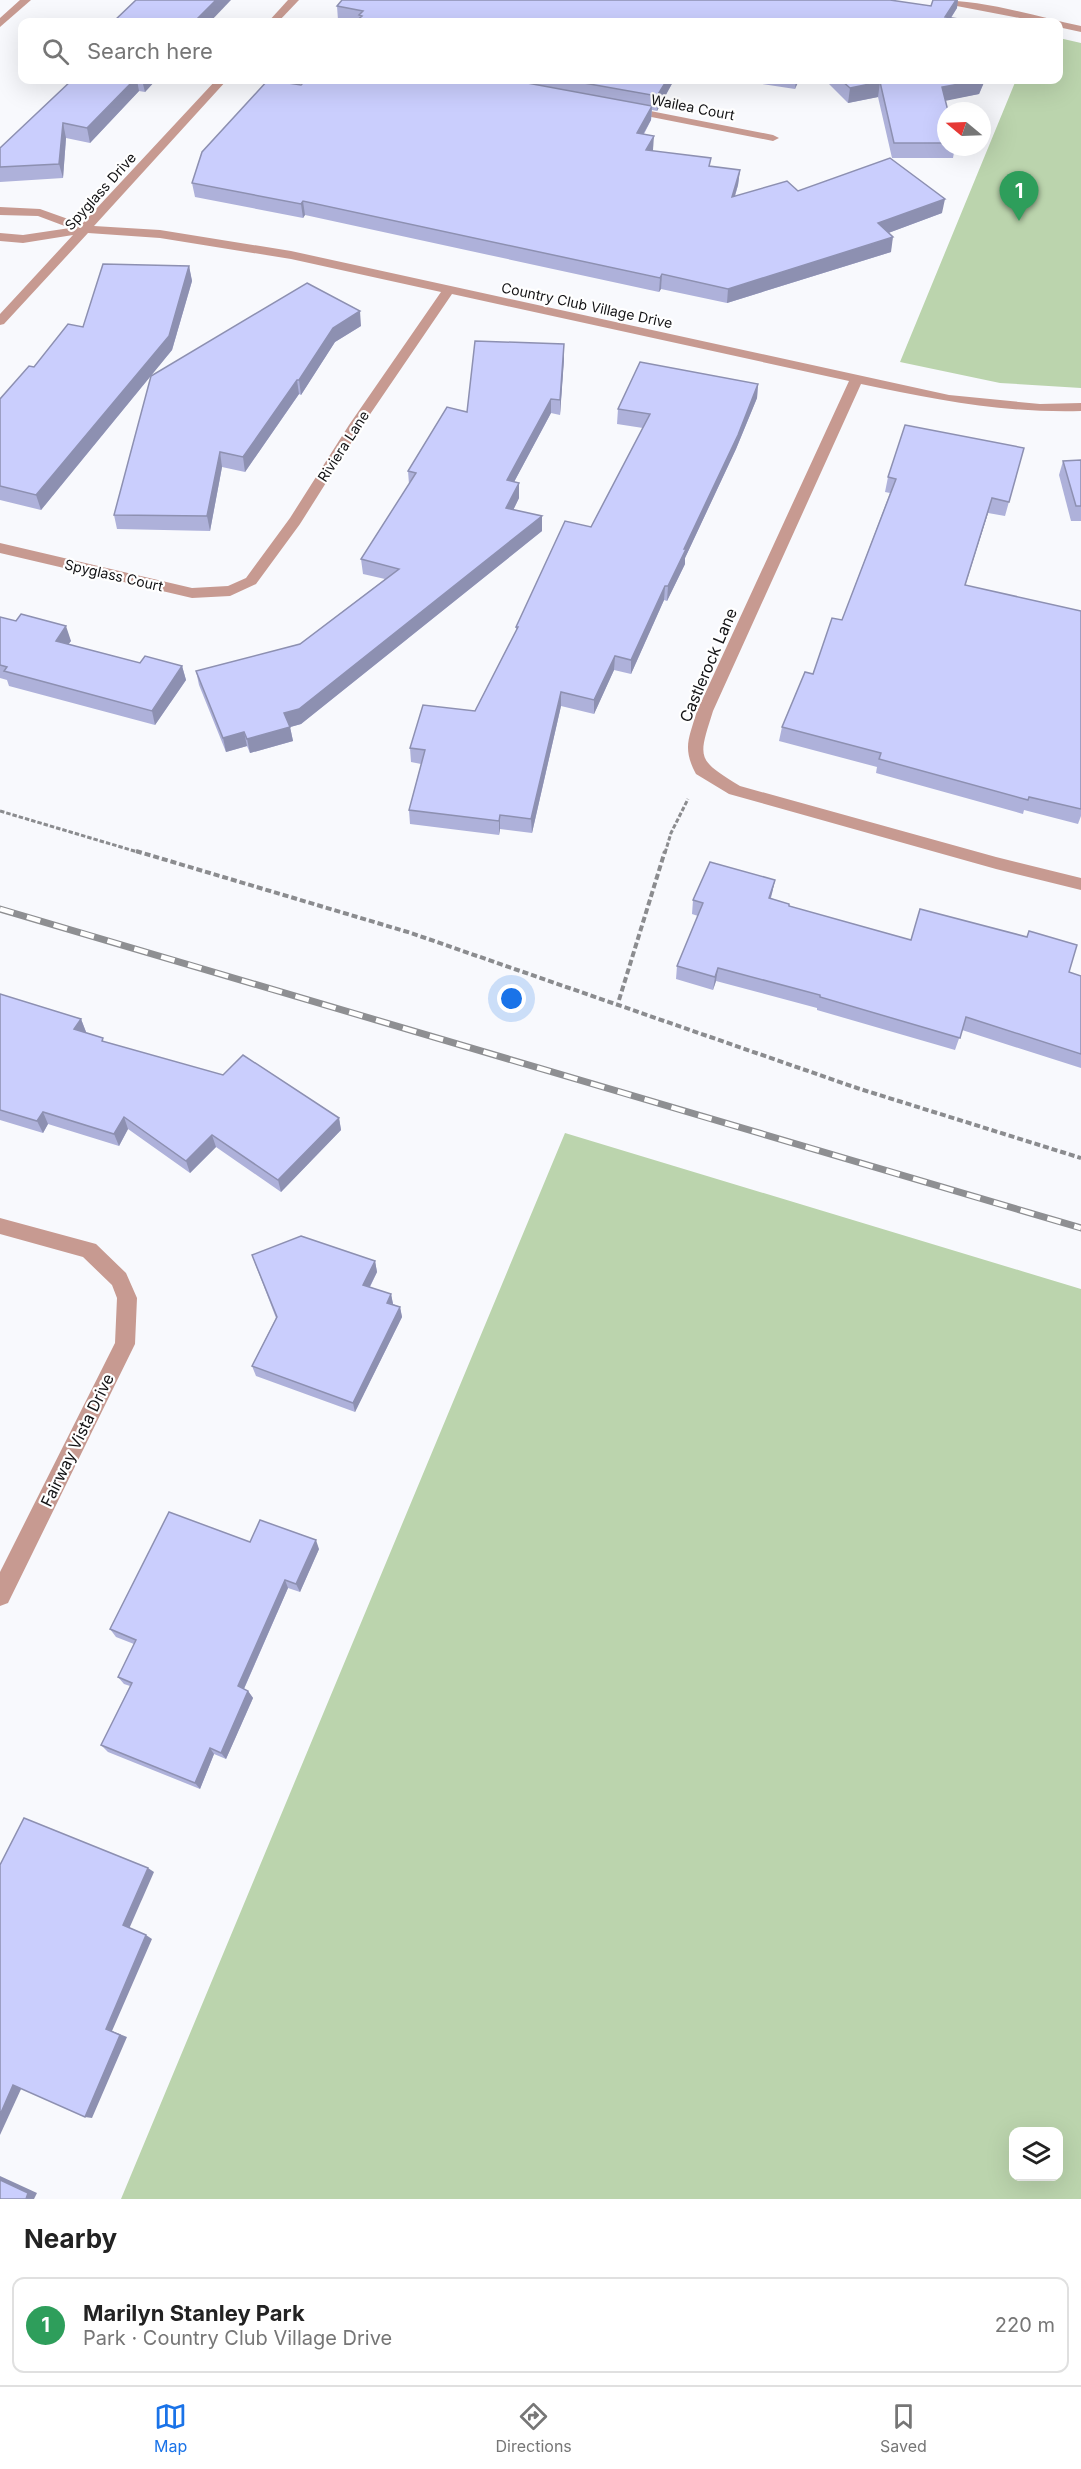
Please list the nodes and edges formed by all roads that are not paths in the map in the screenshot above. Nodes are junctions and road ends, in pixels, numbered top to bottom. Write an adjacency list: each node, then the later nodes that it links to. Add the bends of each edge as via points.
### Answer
1 (26, 0): 6 (street)
2 (294, 0): 4 (street)
3 (941, 0): 5 (street)
4 (277, 18)
5 (1042, 18)
6 (0, 24)
7 (1063, 25): 8 (street)
8 (1081, 29)
9 (218, 84): 13 (street, Spyglass Drive)
10 (614, 107): 11 (street, Wailea Court)
11 (773, 138)
12 (0, 211): 13 (street, Country Club Village Drive, via 40,213)
13 (86, 229): 14 (street, Country Club Village Drive, via 23,239); 15 (street, Country Club Village Drive, via 160,234 291,255); 16 (street, Spyglass Drive)
14 (0, 237)
15 (448, 291): 17 (street, Country Club Village Drive); 20 (street, Riviera Lane, via 258,572 251,581)
16 (0, 321)
17 (857, 378): 18 (street, Country Club Village Drive, via 949,399 1040,408); 21 (street, Castlerock Lane, via 705,711 694,747 702,770 735,790)
18 (1081, 407)
19 (0, 548): 20 (street, Spyglass Court, via 192,593)
20 (230, 591)
21 (1081, 884)
22 (0, 1226): 23 (street, Fairway Vista Drive, via 89,1250 119,1279 127,1298 125,1344)
23 (0, 1595)

